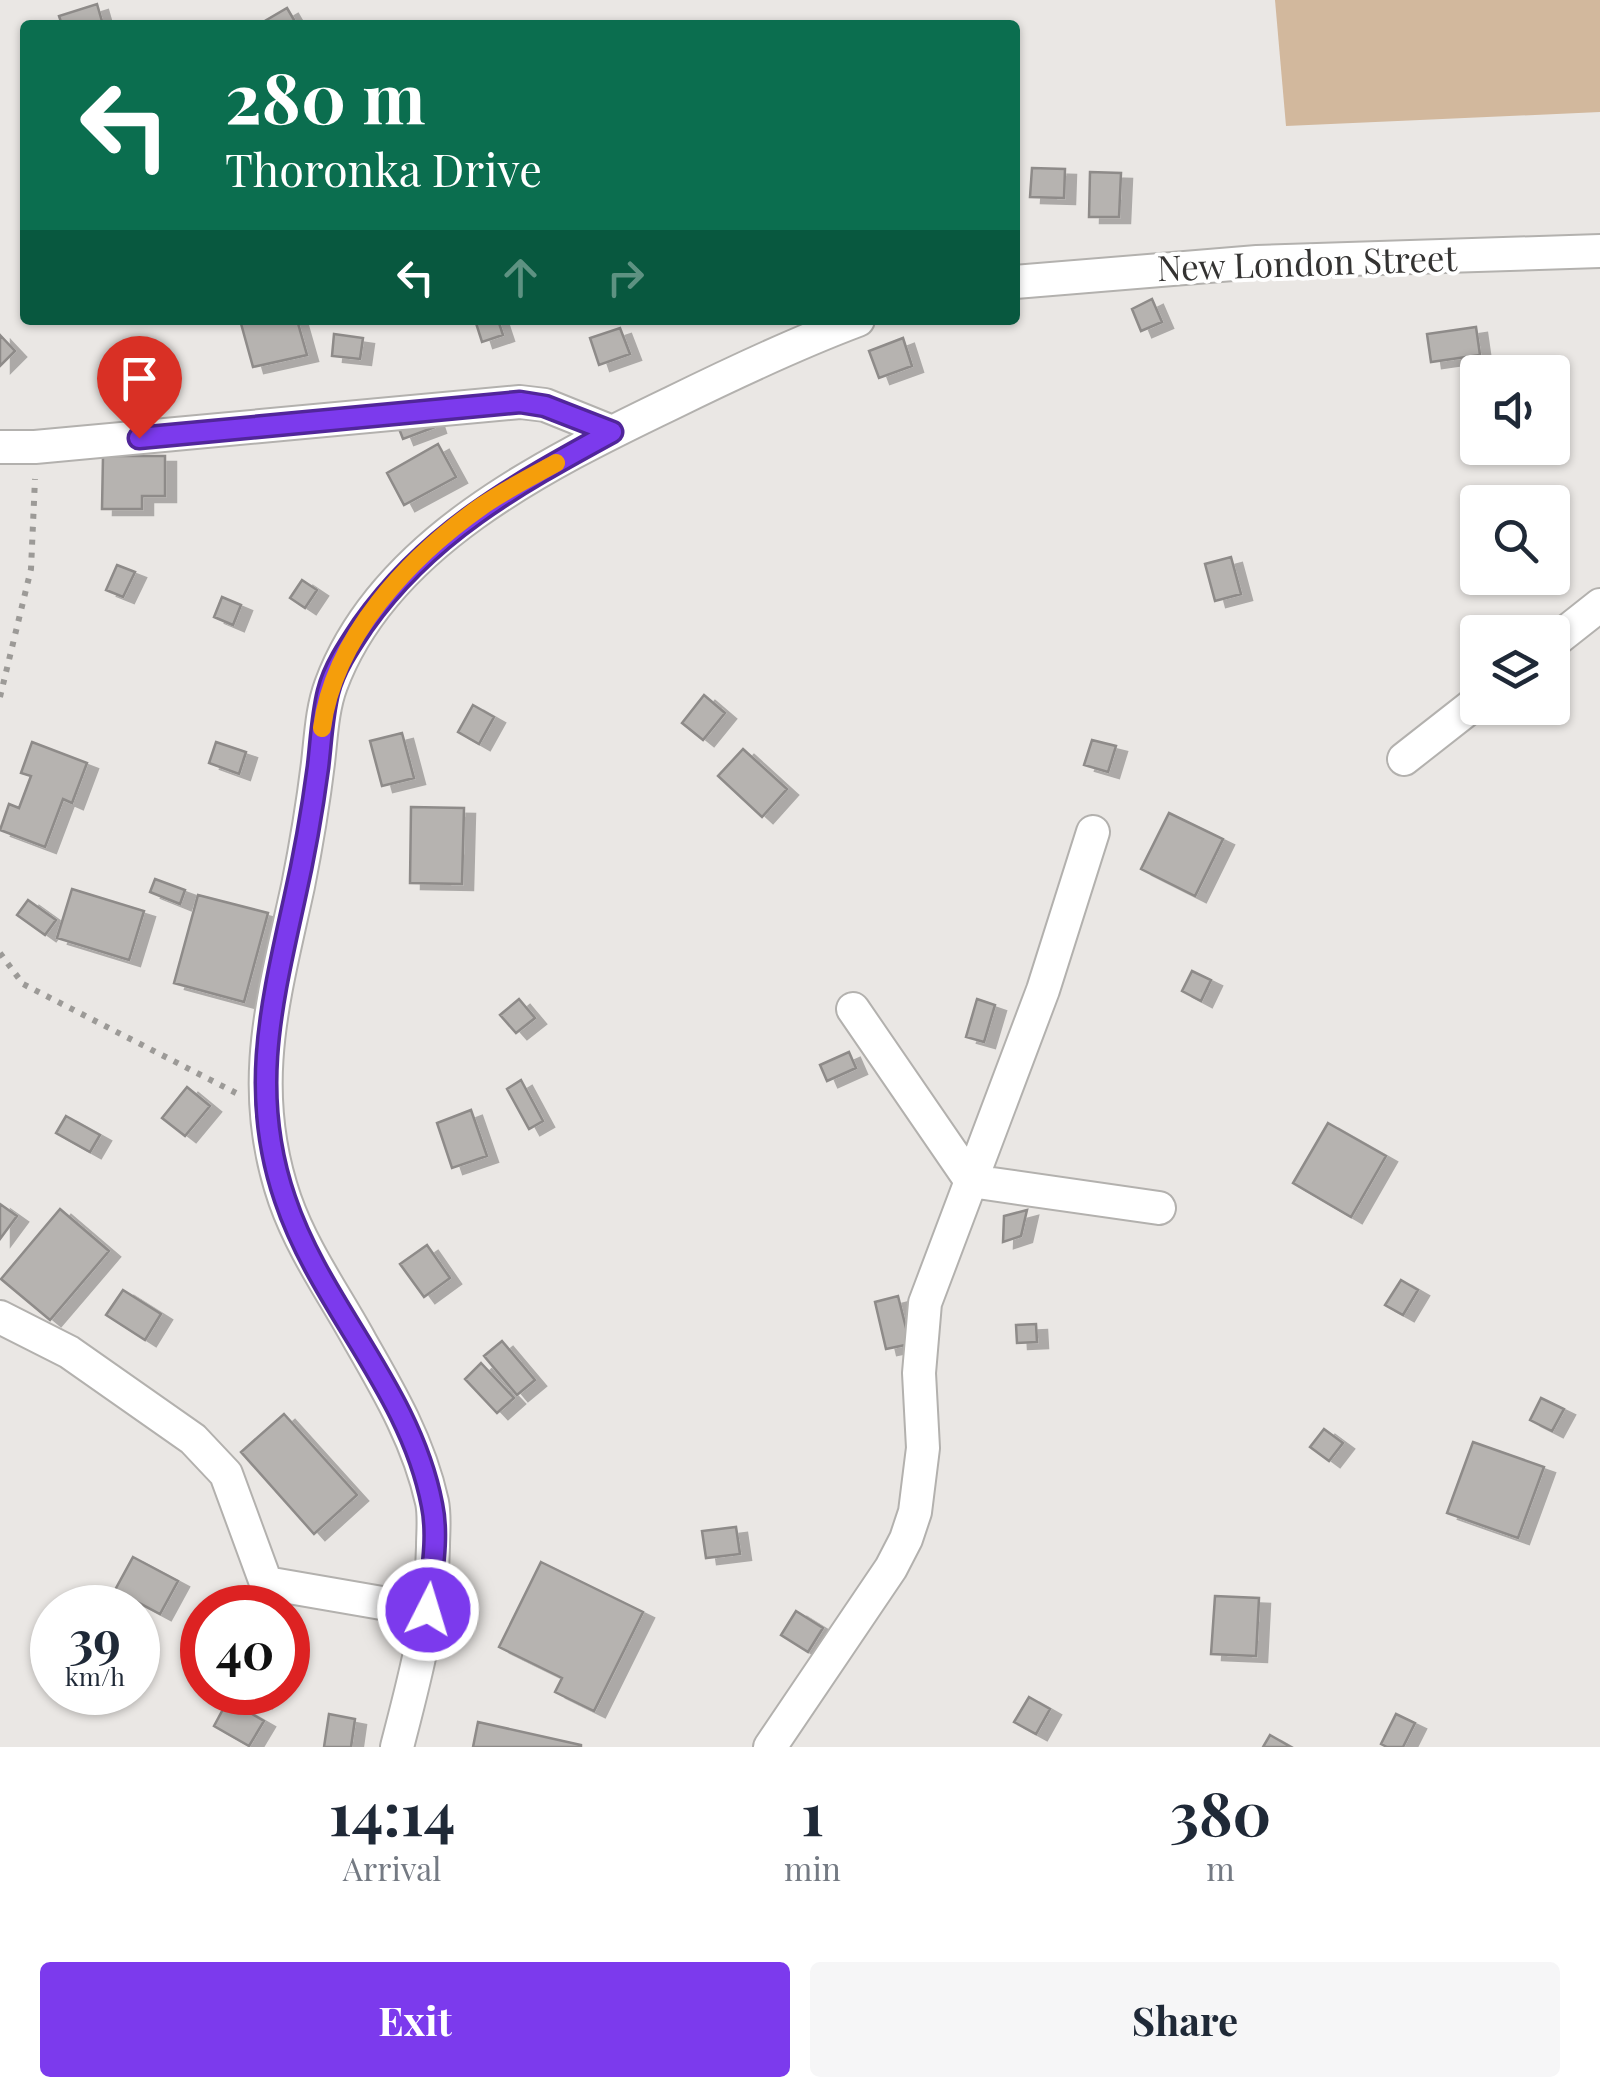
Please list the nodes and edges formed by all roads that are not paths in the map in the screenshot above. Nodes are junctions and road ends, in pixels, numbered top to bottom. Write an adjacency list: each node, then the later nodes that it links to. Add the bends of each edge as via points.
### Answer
1 (1600, 251): 2 (street, New London Street, via 1257,262)
2 (1020, 282)
3 (845, 325): 4 (street)
4 (612, 432): 5 (street, via 545,406 508,402); 15 (street, via 482,506 445,536 374,610 342,658 328,690 305,850 268,1030 264,1071 284,1197 304,1248 418,1453 433,1508)
5 (0, 447)
6 (1600, 605): 7 (street)
7 (1570, 628)
8 (1460, 715): 9 (street)
9 (1404, 759)
10 (1093, 832): 12 (street, via 1044,990)
11 (853, 1009): 12 (street)
12 (971, 1182): 13 (street); 17 (street, via 926,1304 919,1373 922,1448 906,1539)
13 (1159, 1208)
14 (0, 1317): 15 (street, via 68,1352 217,1462 266,1583)
15 (428, 1610): 16 (street)
16 (397, 1747)
17 (770, 1747)

